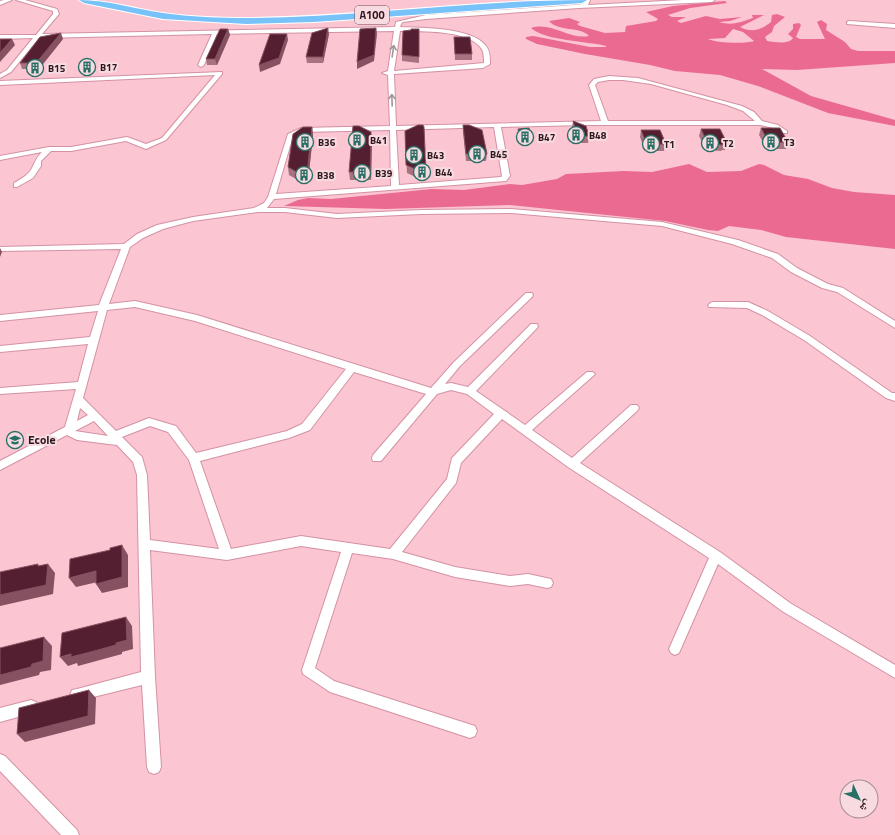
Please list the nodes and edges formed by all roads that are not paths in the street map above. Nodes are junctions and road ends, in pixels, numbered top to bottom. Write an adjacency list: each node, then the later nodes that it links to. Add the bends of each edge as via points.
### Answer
1 (9, 0): 10 (street)
2 (19, 0): 19 (street, via 55,10 56,14)
3 (84, 0): 13 (highway, A100 / A100)
4 (110, 0): 12 (highway, A100 / A100)
5 (123, 0): 12 (highway)
6 (493, 0): 12 (highway, A100 / A100, via 288,14 208,13)
7 (587, 0): 11 (street, via 585,5)
8 (712, 0): 11 (street)
9 (74, 1): 13 (highway, via 119,11)
10 (0, 3)
11 (582, 3): 13 (highway, A100 / A100, via 280,20 215,20); 16 (street, via 414,18 398,23)
12 (153, 8)
13 (163, 16)
14 (849, 23): 15 (street)
15 (895, 26)
16 (396, 29): 17 (street, via 389,32); 24 (street, one-way to 16); 24 (street, via 427,30 472,38 484,47 487,64 474,68)
17 (215, 32): 19 (street); 21 (street)
18 (0, 37): 19 (street)
19 (38, 37): 22 (street)
20 (386, 55): 24 (street)
21 (201, 65)
22 (9, 71): 23 (street); 25 (street)
23 (0, 72)
24 (388, 73): 30 (street)
25 (0, 76)
26 (0, 83): 32 (street, via 220,73 164,140 146,147 127,139 70,149)
27 (604, 123): 28 (street); 28 (street, via 592,85 596,80 608,77 646,82 730,104 750,111); 29 (street)
28 (760, 123): 31 (street, via 776,126)
29 (497, 125): 30 (street); 35 (street, via 506,176 503,179)
30 (390, 127): 35 (street); 36 (street, via 295,131 290,135)
31 (785, 132)
32 (49, 149): 33 (street); 34 (street, via 38,160 30,176)
33 (0, 158)
34 (17, 185)
35 (395, 187): 36 (street)
36 (272, 196): 37 (street, via 267,205)
37 (256, 210): 38 (street, via 193,219 160,227); 44 (street, via 285,210 337,216 511,211 662,224 735,242 775,256 794,270 825,286 840,290)
38 (126, 246): 39 (street); 42 (street)
39 (0, 249)
40 (529, 295): 53 (street)
41 (712, 305): 54 (street, via 748,304 807,338)
42 (103, 308): 43 (street); 46 (street); 48 (street, via 135,304 197,318)
43 (0, 318)
44 (895, 325)
45 (534, 326): 52 (street)
46 (94, 340): 47 (street); 50 (street)
47 (0, 349)
48 (352, 368): 53 (street); 62 (street, via 306,427 289,434)
49 (590, 374): 60 (street)
50 (82, 385): 51 (street); 55 (street)
51 (0, 391)
52 (470, 391): 53 (street, via 451,386); 57 (street)
53 (433, 392): 63 (street)
54 (893, 397)
55 (78, 399): 58 (street); 59 (street)
56 (634, 408): 64 (street)
57 (501, 413): 60 (street); 68 (street, via 456,461 452,480)
58 (95, 416): 59 (street); 61 (street)
59 (69, 430): 61 (street, via 70,434 77,436); 65 (street)
60 (526, 430): 64 (street)
61 (119, 439): 62 (street, via 149,422 172,429); 66 (street, via 138,460 142,475)
62 (194, 458): 69 (street)
63 (377, 458)
64 (572, 464): 70 (street)
65 (0, 466)
66 (144, 544): 69 (street); 74 (street)
67 (348, 548): 68 (street); 69 (street, via 301,541); 78 (street, via 308,670 330,686)
68 (393, 554): 71 (street, via 454,572 510,581 528,578)
69 (227, 555)
70 (716, 556): 72 (street); 73 (street, via 786,607)
71 (547, 583)
72 (675, 649)
73 (895, 672)
74 (148, 677): 75 (street); 80 (street)
75 (63, 698)
76 (42, 704): 77 (street)
77 (0, 715)
78 (470, 731)
79 (0, 761): 81 (street)
80 (154, 767)
81 (72, 835)

